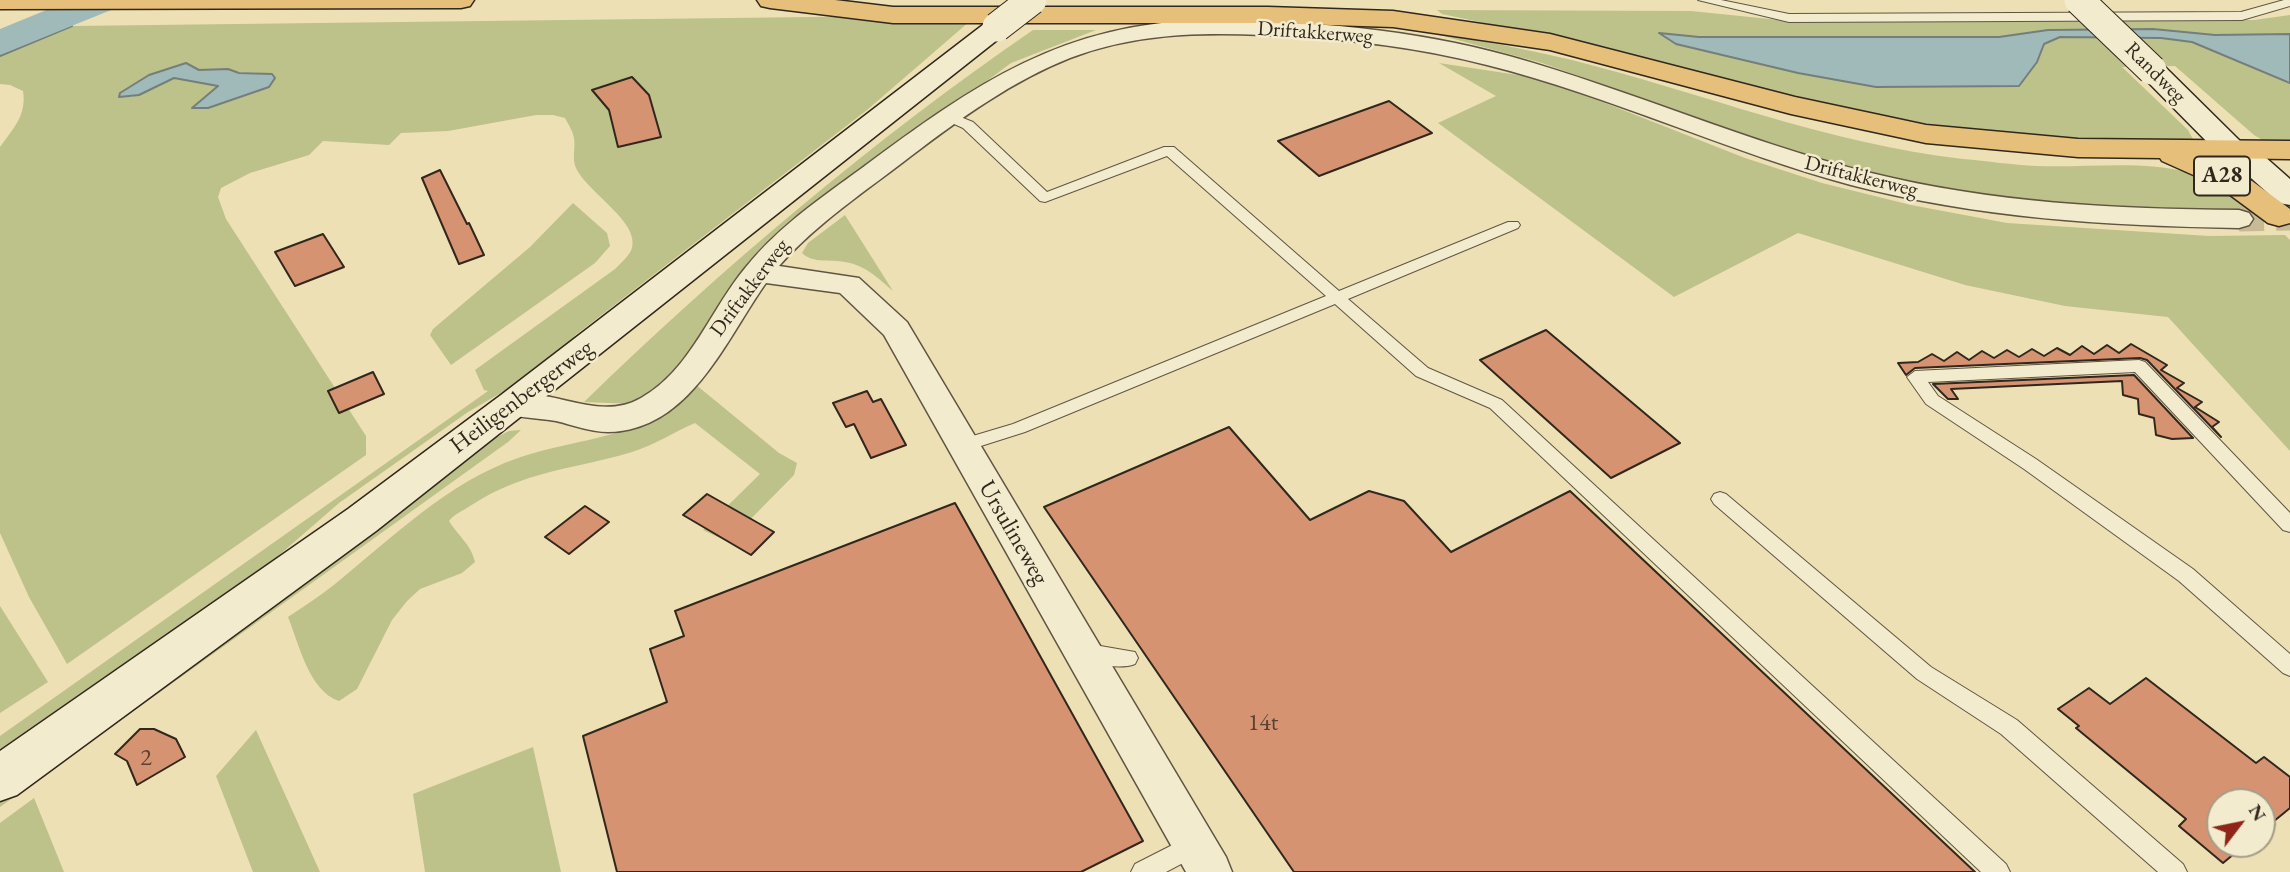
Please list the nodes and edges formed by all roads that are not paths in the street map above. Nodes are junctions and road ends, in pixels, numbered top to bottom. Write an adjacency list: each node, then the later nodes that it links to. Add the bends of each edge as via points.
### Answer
1 (461, 0): 7 (highway)
2 (770, 0): 11 (highway, A28, via 893,15 1292,15 1428,23 1599,53 1791,105 1926,134 2026,145)
3 (1032, 0): 18 (main road, Heiligenbergerweg, bridge)
4 (1704, 0): 8 (lane, via 1789,18 2242,16)
5 (2079, 0): 10 (main road, Randweg, bridge)
6 (0, 1): 7 (highway)
7 (70, 1)
8 (2290, 2)
9 (948, 116): 14 (street, Driftakkerweg, via 991,86 1036,63 1122,36 1178,27 1330,32 1495,59 1759,150 1908,190 2060,214); 16 (street, Driftakkerweg, via 791,234); 17 (lane, via 968,125 1045,198 1169,150)
10 (2229, 148): 11 (highway, A28); 12 (highway, A28); 13 (main road, Randweg, via 2231,163)
11 (2158, 150): 13 (highway, A28, via 2204,166)
12 (2290, 150)
13 (2286, 213)
14 (2239, 219)
15 (1513, 225): 17 (lane)
16 (757, 272): 18 (street, Driftakkerweg, via 679,386 648,410 596,421); 19 (street, Ursulineweg, via 849,285 896,329)
17 (1336, 297): 19 (lane, via 1019,428); 28 (lane, via 1422,372 1496,404)
18 (514, 405): 25 (main road, Heiligenbergerweg, via 362,520)
19 (962, 446): 22 (street, Ursulineweg)
20 (1720, 499): 29 (lane, via 1924,673 2009,727)
21 (2290, 525): 24 (lane, via 2138,366 1915,377 1932,400 2186,575)
22 (1083, 652): 23 (lane); 26 (street, Ursulineweg)
23 (1128, 657)
24 (2290, 667)
25 (0, 779)
26 (1202, 858): 27 (lane)
27 (1143, 872)
28 (1998, 872)
29 (2175, 872)

